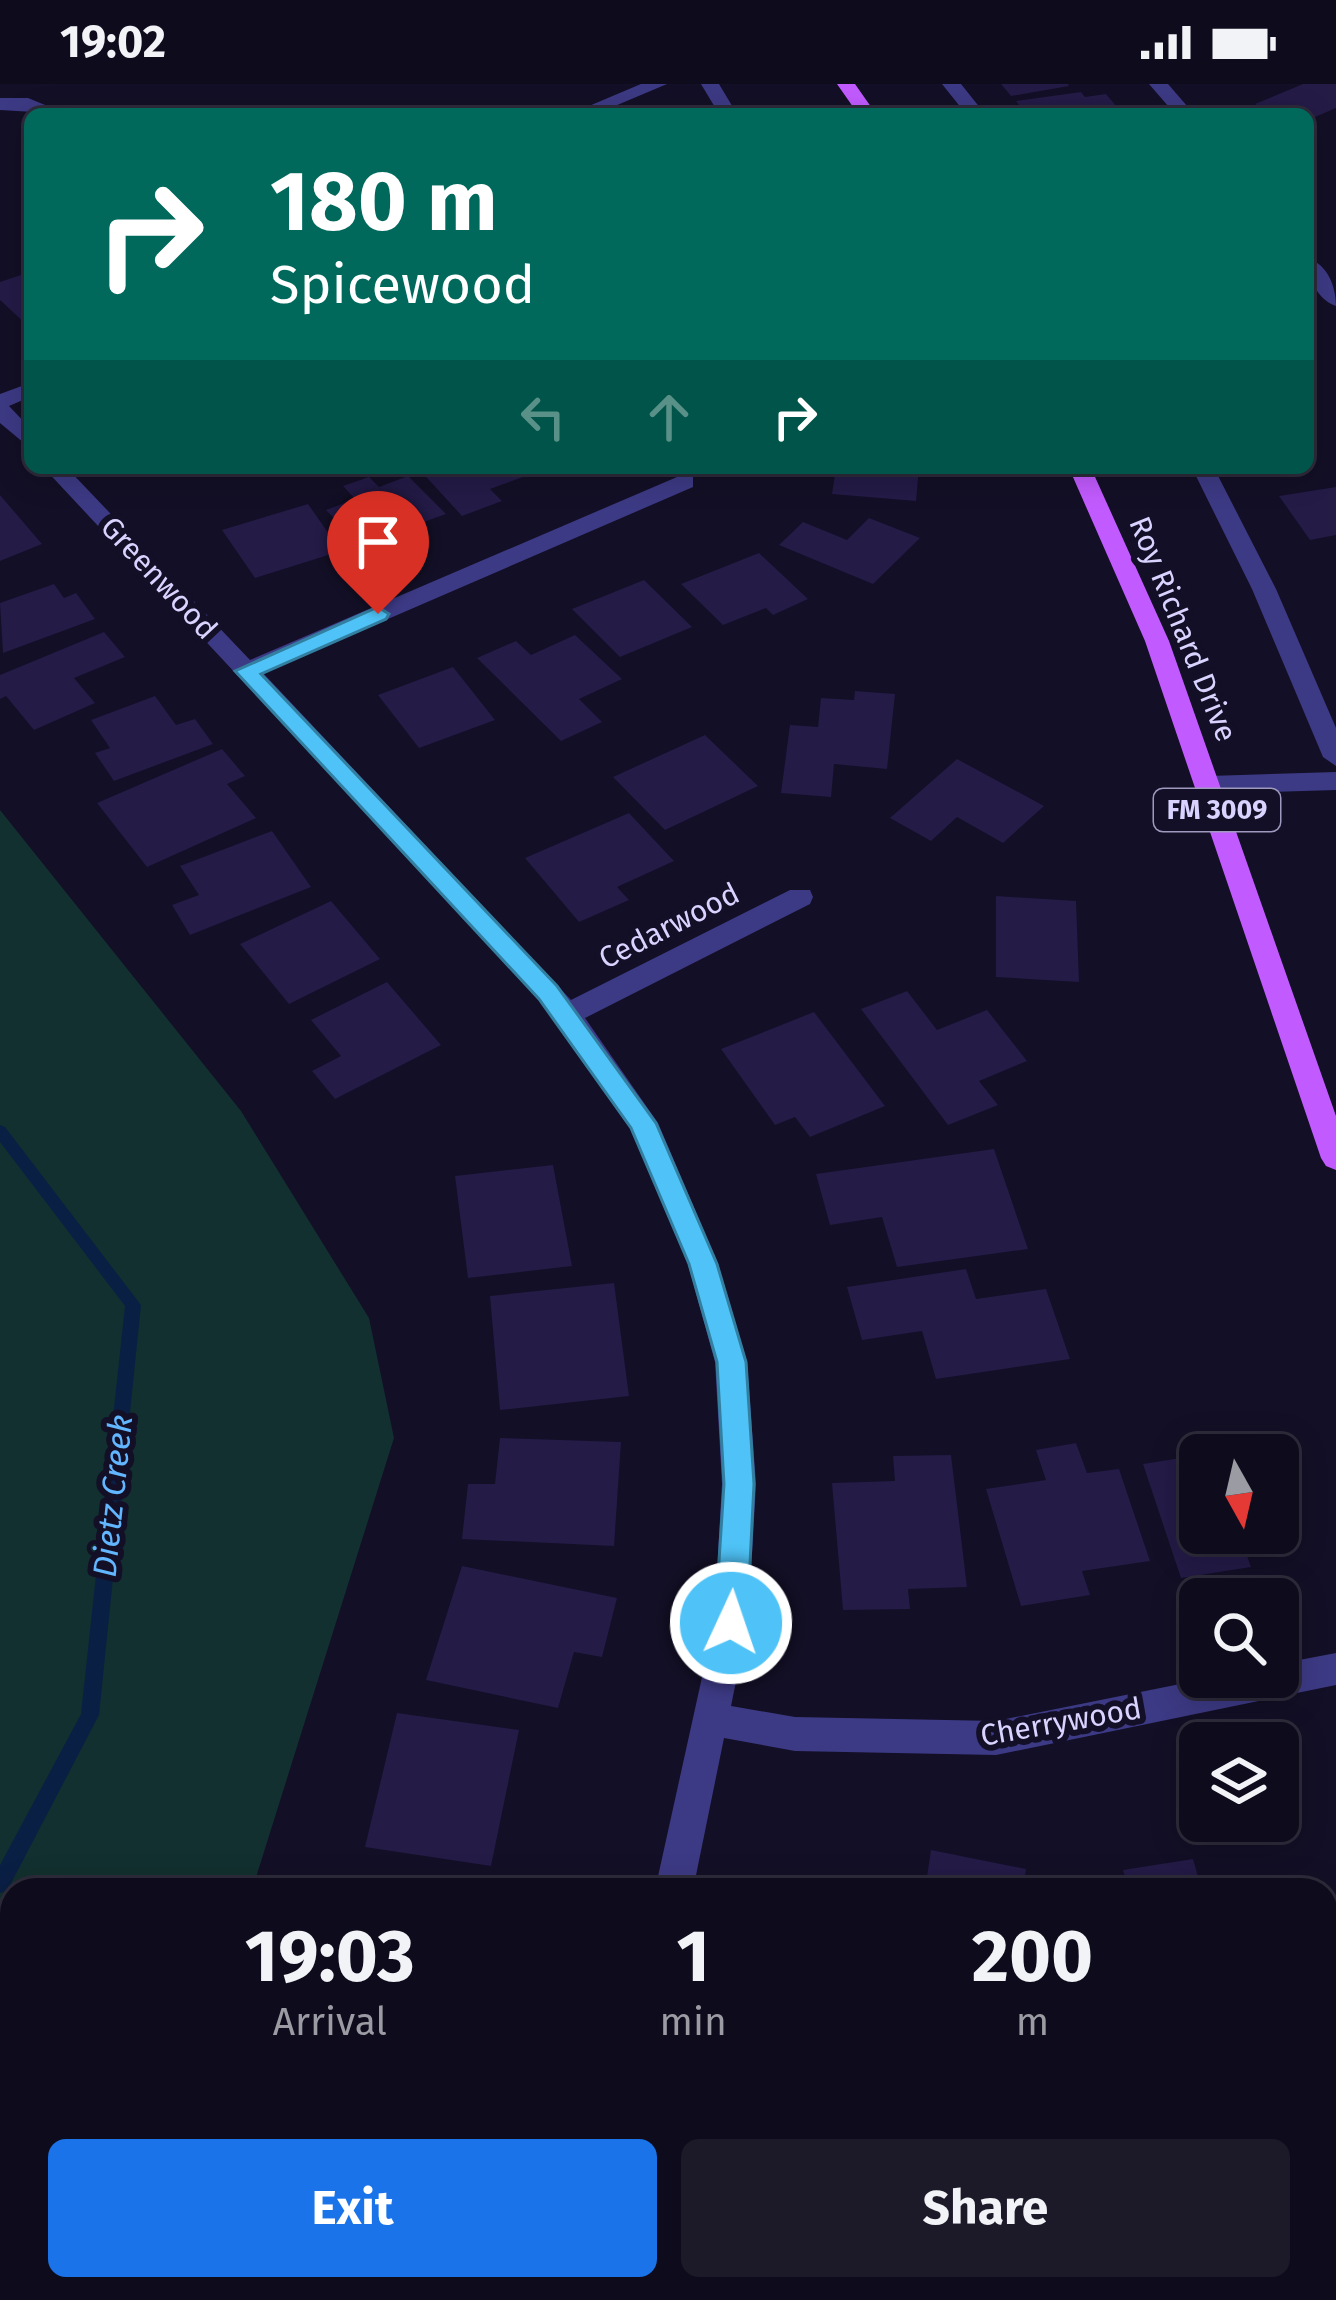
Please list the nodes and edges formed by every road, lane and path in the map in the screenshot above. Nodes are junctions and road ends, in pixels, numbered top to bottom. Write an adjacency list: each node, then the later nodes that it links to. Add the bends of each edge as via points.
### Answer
1 (658, 84): 6 (street)
2 (951, 84): 7 (street)
3 (1158, 84): 8 (street)
4 (0, 104): 5 (street)
5 (40, 108)
6 (595, 108)
7 (971, 108)
8 (1180, 108)
9 (1314, 272): 10 (street)
10 (1336, 300)
11 (0, 406): 12 (street)
12 (24, 434)
13 (61, 474): 17 (street, Greenwood)
14 (1083, 474): 20 (main road, Roy Richard Drive / FM 3009, via 1157,640)
15 (1206, 474): 18 (street)
16 (685, 482): 17 (street)
17 (247, 671): 22 (street, Greenwood)
18 (1336, 758)
19 (1336, 781): 20 (street)
20 (1209, 785): 23 (main road, Roy Richard Drive / FM 3009)
21 (800, 897): 22 (street, Cedarwood)
22 (567, 1014): 25 (street, Greenwood, via 643,1123 703,1264 731,1362 739,1484 732,1600)
23 (1336, 1159)
24 (1336, 1669): 25 (street, Cherrywood, via 996,1738 795,1734)
25 (711, 1719): 26 (street, Greenwood)
26 (677, 1878)

